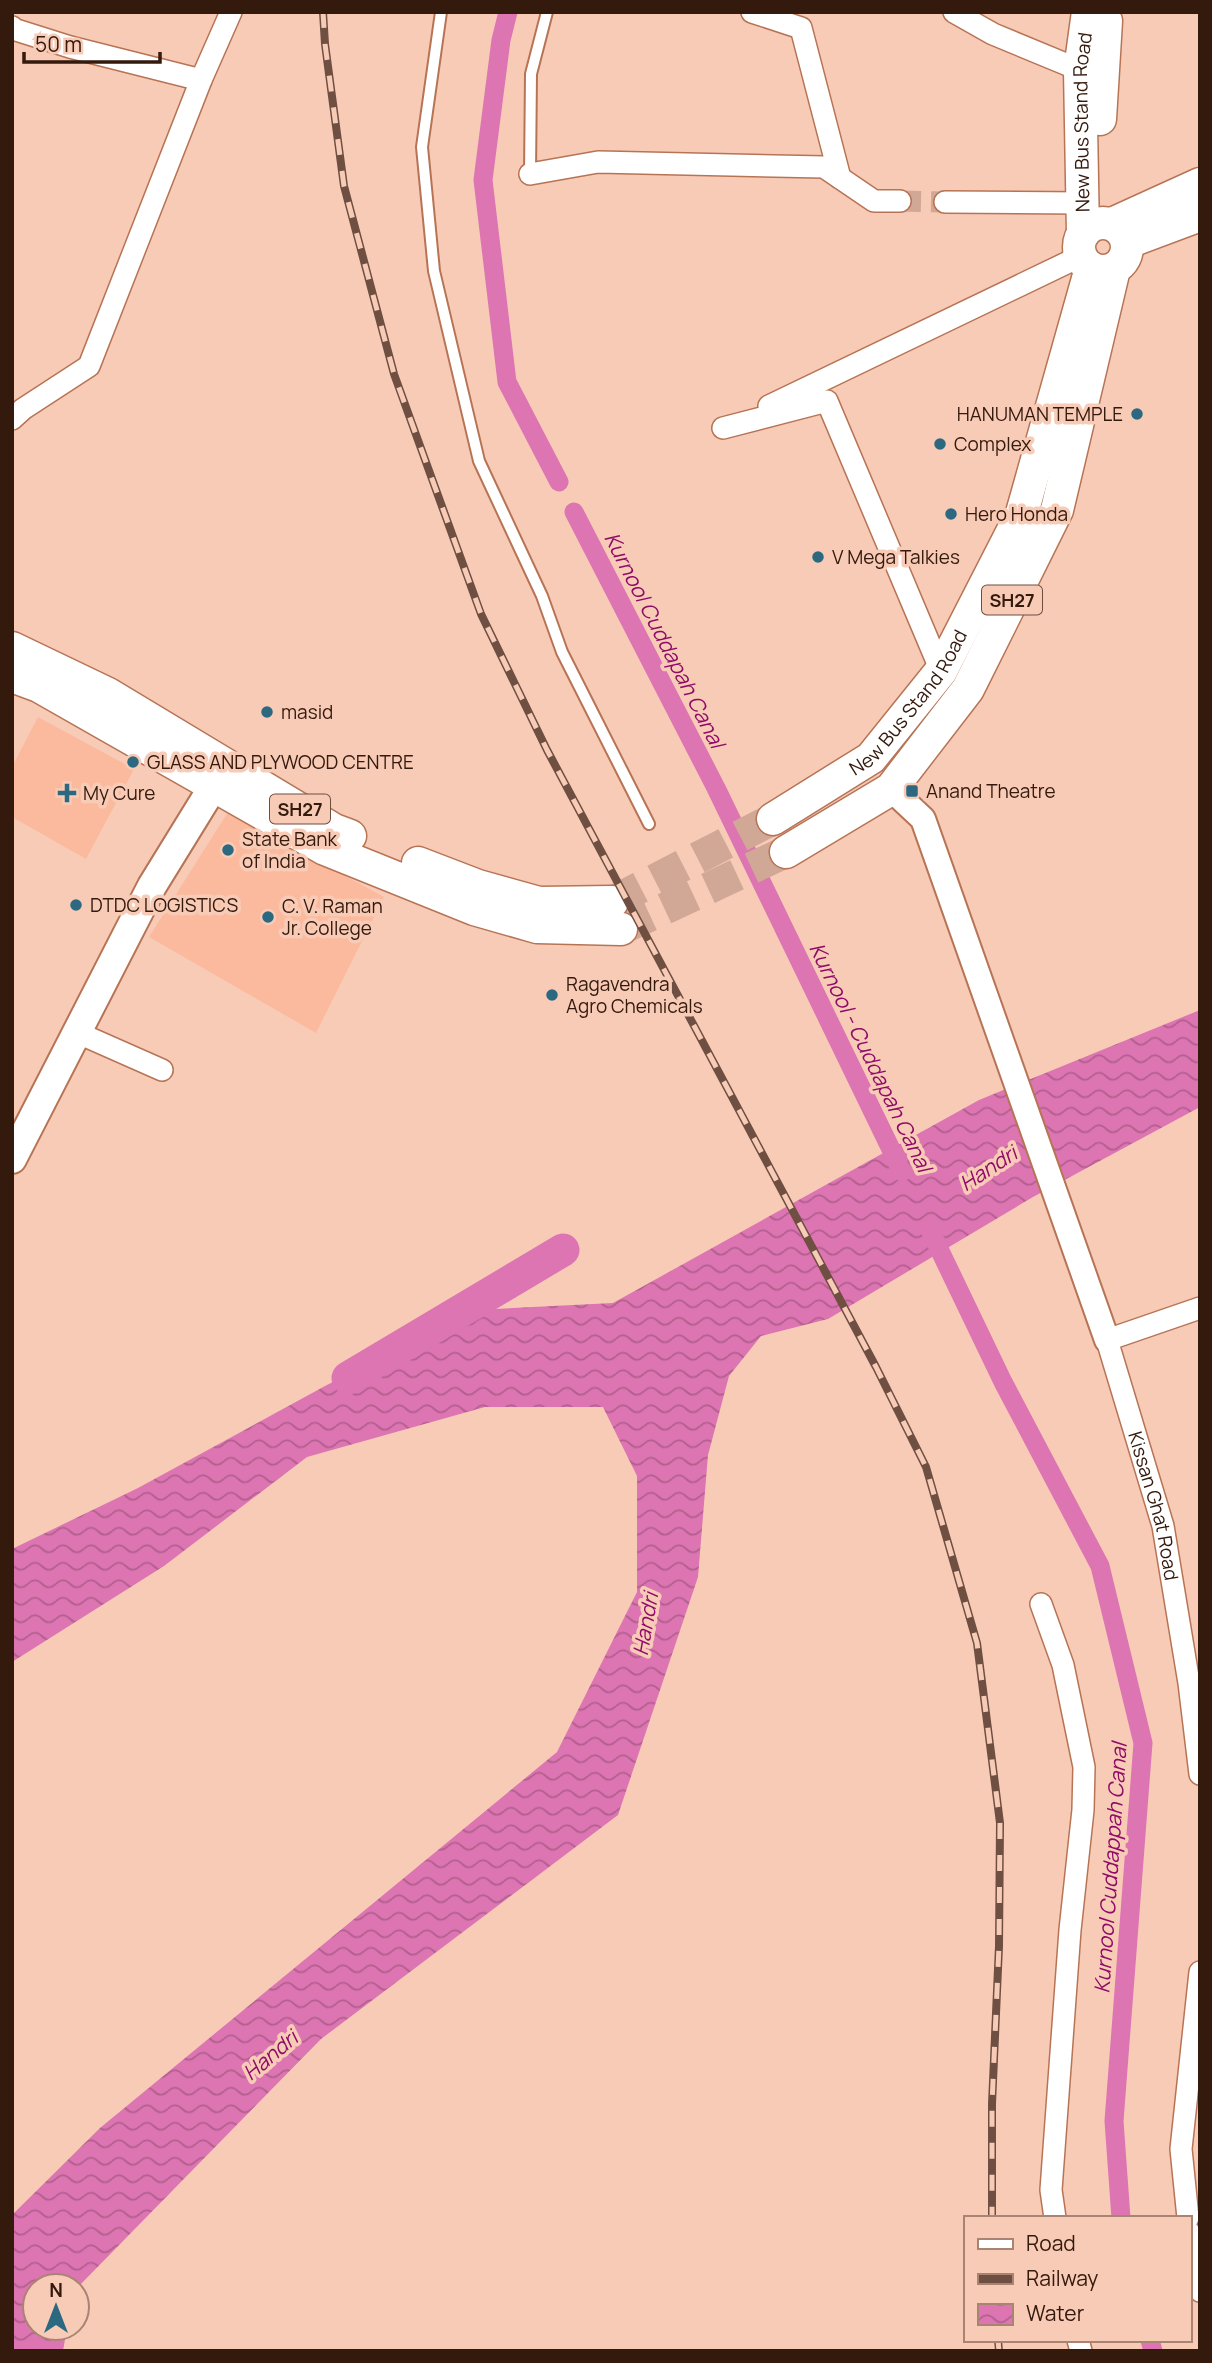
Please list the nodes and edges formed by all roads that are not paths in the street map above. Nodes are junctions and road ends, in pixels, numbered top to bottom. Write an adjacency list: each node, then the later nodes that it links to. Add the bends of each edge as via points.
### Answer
1 (231, 12): 10 (street)
2 (441, 12): 25 (lane, via 422,147 434,271 479,461 542,596 562,652)
3 (547, 12): 11 (lane, via 531,74)
4 (752, 12): 12 (street, via 801,28)
5 (954, 12): 9 (street, via 993,34)
6 (1088, 12): 9 (main road, New Bus Stand Road)
7 (1107, 12): 17 (main road, New Bus Stand Road, via 1100,111)
8 (12, 27): 10 (street, via 70,47)
9 (1080, 70): 17 (main road, New Bus Stand Road)
10 (201, 80): 18 (street, via 89,366)
11 (530, 174): 12 (street, via 598,162 824,167)
12 (846, 182): 14 (street, via 874,201)
13 (1200, 184): 17 (main road)
14 (900, 201)
15 (945, 202): 17 (street)
16 (1200, 215): 17 (main road)
17 (1099, 240): 20 (main road, New Bus Stand Road / SH27, via 1022,513); 20 (street, via 723,428 827,401); 23 (main road, New Bus Stand Road / SH27, via 1057,510 968,689)
18 (12, 419)
19 (12, 648): 22 (main road, SH27, via 108,694)
20 (941, 671): 24 (main road, New Bus Stand Road / SH27, via 871,758)
21 (12, 676): 22 (main road, SH27)
22 (221, 777): 27 (main road, SH27, via 334,830 478,886 539,903); 28 (main road, via 152,886)
23 (891, 789): 26 (main road, New Bus Stand Road / SH27); 32 (street, via 923,819)
24 (773, 819)
25 (649, 824)
26 (786, 852)
27 (616, 916)
28 (76, 1032): 29 (street); 30 (main road)
29 (162, 1070)
30 (12, 1158)
31 (1200, 1308): 32 (street)
32 (1107, 1340): 34 (street, Kissan Ghat Road, via 1163,1526)
33 (1041, 1604): 36 (street, via 1063,1665 1084,1767 1051,2190)
34 (1200, 1774)
35 (1200, 1972): 37 (street, via 1181,2148)
36 (1055, 2216)
37 (1188, 2216)
38 (1191, 2252): 39 (street)
39 (1200, 2291)

